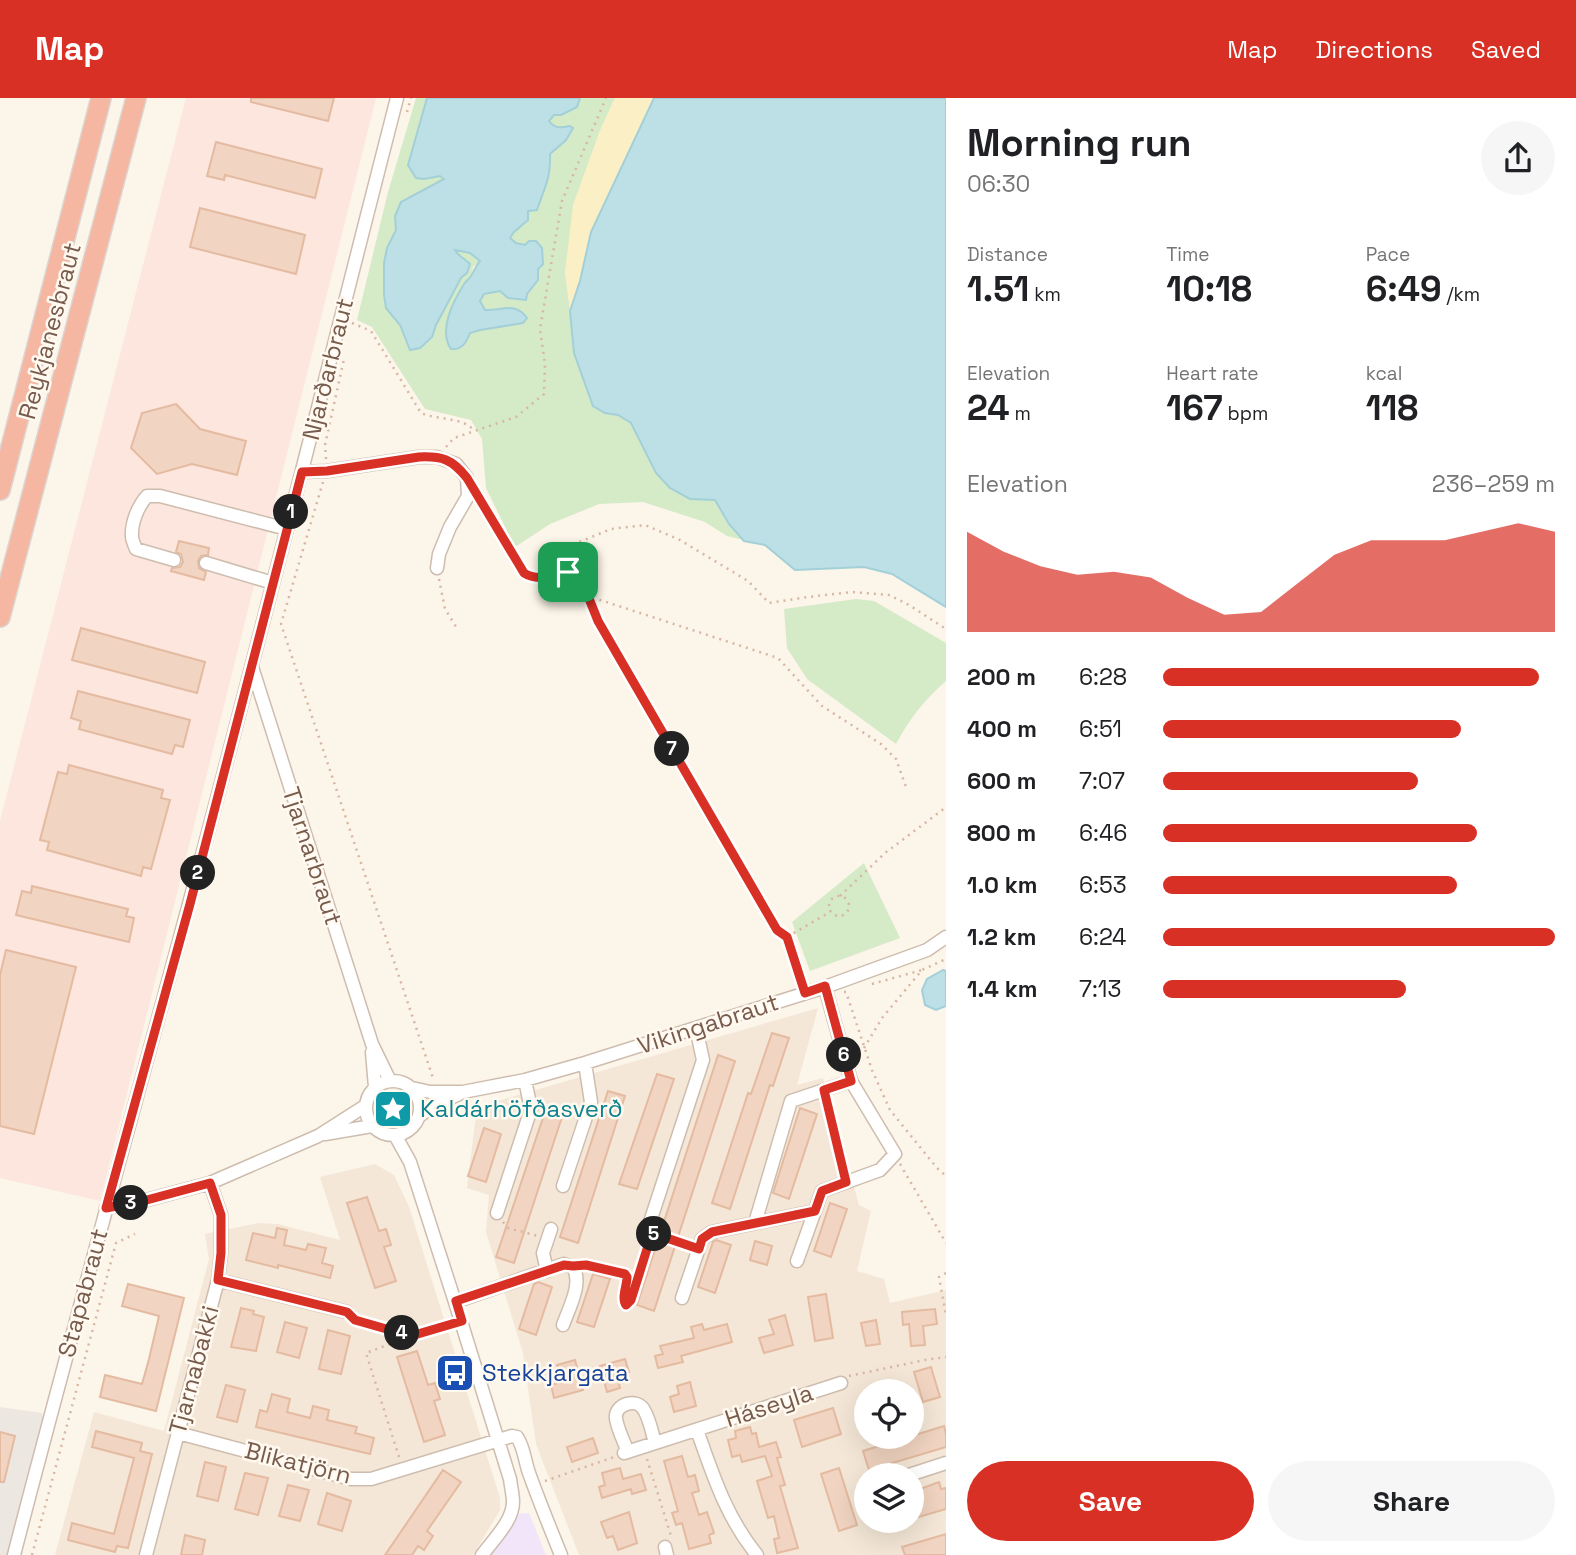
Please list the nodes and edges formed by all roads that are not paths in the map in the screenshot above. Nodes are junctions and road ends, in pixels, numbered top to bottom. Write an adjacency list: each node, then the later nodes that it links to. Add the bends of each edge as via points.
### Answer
1 (101, 98): 5 (highway, Reykjanesbraut)
2 (136, 98): 11 (highway, Reykjanesbraut)
3 (397, 98): 4 (street, Njarðarbraut)
4 (302, 472): 6 (street, Njarðarbraut); 9 (street, via 419,457 456,464 467,478 468,496 450,527)
5 (0, 490)
6 (287, 529): 7 (street, via 147,496 131,538 136,549); 10 (street, Njarðarbraut)
7 (174, 560)
8 (206, 564): 10 (street)
9 (437, 568)
10 (273, 583): 12 (street, Njarðarbraut)
11 (0, 617)
12 (251, 667): 16 (street, Tjarnarbraut); 33 (street, Njarðarbraut)
13 (946, 937): 14 (street, Vikingabraut, via 928,950)
14 (826, 992): 15 (street, Vikingabraut, via 805,993); 20 (street)
15 (696, 1028): 17 (street, Vikingabraut); 37 (street, via 703,1060)
16 (372, 1045): 19 (street, Tjarnarbraut); 21 (street, Tjarnarbraut)
17 (585, 1063): 18 (street, Vikingabraut); 32 (street, via 591,1102)
18 (525, 1080): 23 (street, Vikingabraut); 35 (street, via 531,1109)
19 (390, 1081): 21 (street); 22 (street)
20 (851, 1081): 34 (street, via 895,1154 880,1170 822,1191); 36 (street, via 791,1101)
21 (376, 1087): 24 (street)
22 (412, 1088): 23 (street, Vikingabraut); 25 (street, via 419,1101)
23 (463, 1092): 25 (street, Vikingabraut)
24 (365, 1106): 26 (street); 29 (street, Stapabraut)
25 (419, 1116): 27 (street)
26 (372, 1126): 28 (street); 29 (street, Stapabraut)
27 (411, 1129): 28 (street); 30 (street)
28 (395, 1135): 30 (street)
29 (318, 1136): 31 (street, Stapabraut)
30 (410, 1162): 43 (street)
31 (210, 1183): 33 (street, Stapabraut); 41 (street, Tjarnabakki, via 221,1215)
32 (563, 1186)
33 (106, 1208): 53 (street, Stapabraut)
34 (815, 1211): 36 (street); 39 (street)
35 (497, 1213)
36 (754, 1223): 42 (street, via 712,1232 702,1239)
37 (649, 1225)
38 (550, 1234): 40 (street, via 543,1253)
39 (797, 1261)
40 (547, 1271): 43 (street); 45 (street, via 564,1265 573,1266 577,1274)
41 (218, 1280): 44 (street); 48 (street, Tjarnabakki)
42 (682, 1298)
43 (456, 1301): 49 (street)
44 (347, 1312)
45 (563, 1325)
46 (841, 1383): 47 (street, Háseyla)
47 (697, 1430): 50 (street, Háseyla); 57 (street, Háseyla, via 734,1523)
48 (178, 1433): 49 (street, Blikatjörn, via 351,1479 371,1479); 54 (street, Tjarnabakki)
49 (498, 1440): 55 (street, via 510,1479 512,1511); 56 (street, via 512,1436 520,1442)
50 (649, 1445): 50 (street, Háseyla, via 644,1409 636,1404 619,1409 616,1419 626,1453)
51 (946, 1463): 52 (street)
52 (924, 1470)
53 (14, 1555)
54 (146, 1555)
55 (482, 1555)
56 (561, 1555)
57 (757, 1555)

